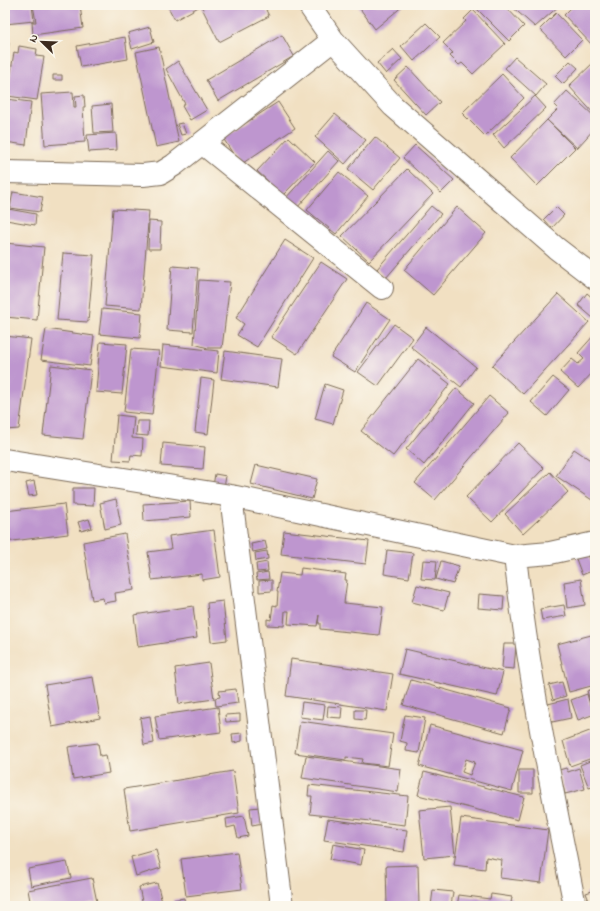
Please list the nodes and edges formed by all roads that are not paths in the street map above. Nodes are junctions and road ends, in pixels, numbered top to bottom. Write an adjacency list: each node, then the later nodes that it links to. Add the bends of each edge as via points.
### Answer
1 (309, 5): 2 (street)
2 (333, 40): 3 (street); 5 (street, via 393,106 556,248)
3 (202, 143): 4 (street, via 161,173 143,175); 6 (street)
4 (5, 172)
5 (595, 278)
6 (382, 288)
7 (5, 460): 8 (street)
8 (230, 496): 10 (street); 11 (street)
9 (595, 543): 10 (street, via 550,553)
10 (515, 556): 12 (street, via 538,716)
11 (282, 906)
12 (574, 906)

